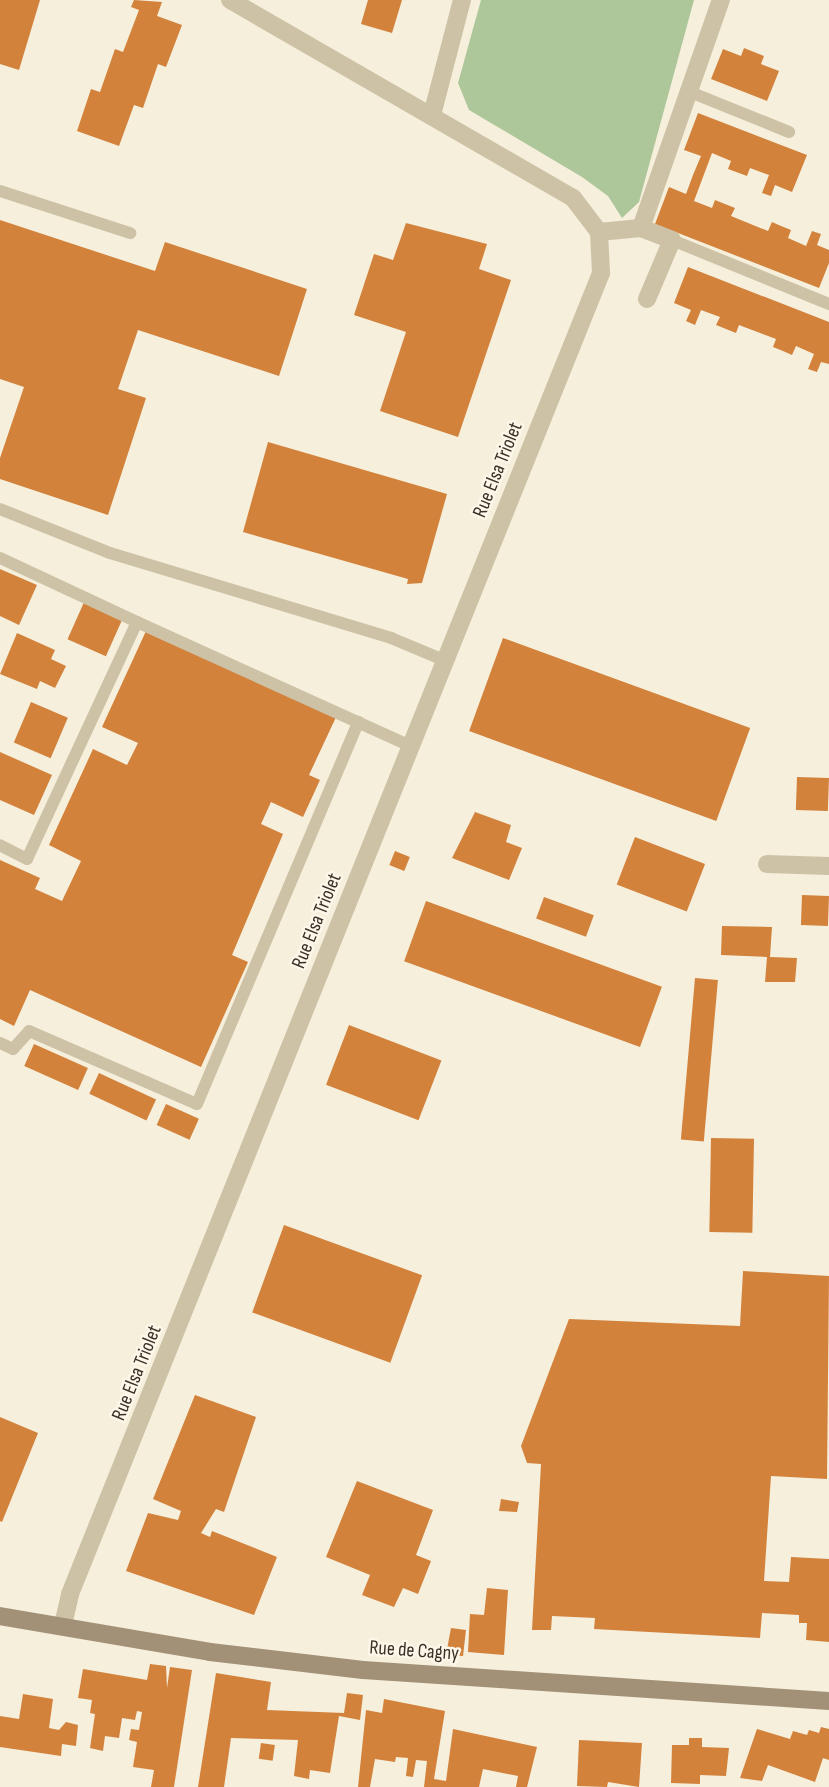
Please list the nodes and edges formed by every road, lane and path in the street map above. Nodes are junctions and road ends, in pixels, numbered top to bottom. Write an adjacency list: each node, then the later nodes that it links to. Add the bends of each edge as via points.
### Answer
1 (230, 0): 5 (street)
2 (462, 0): 5 (street)
3 (722, 0): 4 (street)
4 (690, 92): 6 (lane); 8 (street)
5 (432, 115): 9 (street, via 573,198)
6 (789, 132)
7 (0, 191): 10 (lane)
8 (641, 228): 9 (street); 11 (street)
9 (599, 232): 17 (street, Rue Elsa Triolet, via 601,273)
10 (130, 233)
11 (672, 240): 12 (street); 13 (lane)
12 (647, 299)
13 (829, 304)
14 (0, 509): 17 (lane, via 110,552 391,638)
15 (0, 558): 16 (lane)
16 (137, 622): 18 (lane); 20 (lane, via 27,858)
17 (446, 661): 19 (street, Rue Elsa Triolet)
18 (358, 722): 19 (lane); 23 (lane, via 197,1104 29,1031 13,1049)
19 (412, 747): 25 (street, Rue Elsa Triolet, via 70,1594)
20 (0, 845)
21 (767, 864): 22 (street)
22 (829, 866)
23 (0, 1043)
24 (0, 1616): 25 (main road, Rue de Cagny)
25 (63, 1625): 26 (main road, Rue de Cagny, via 210,1652 363,1670)
26 (829, 1701)

